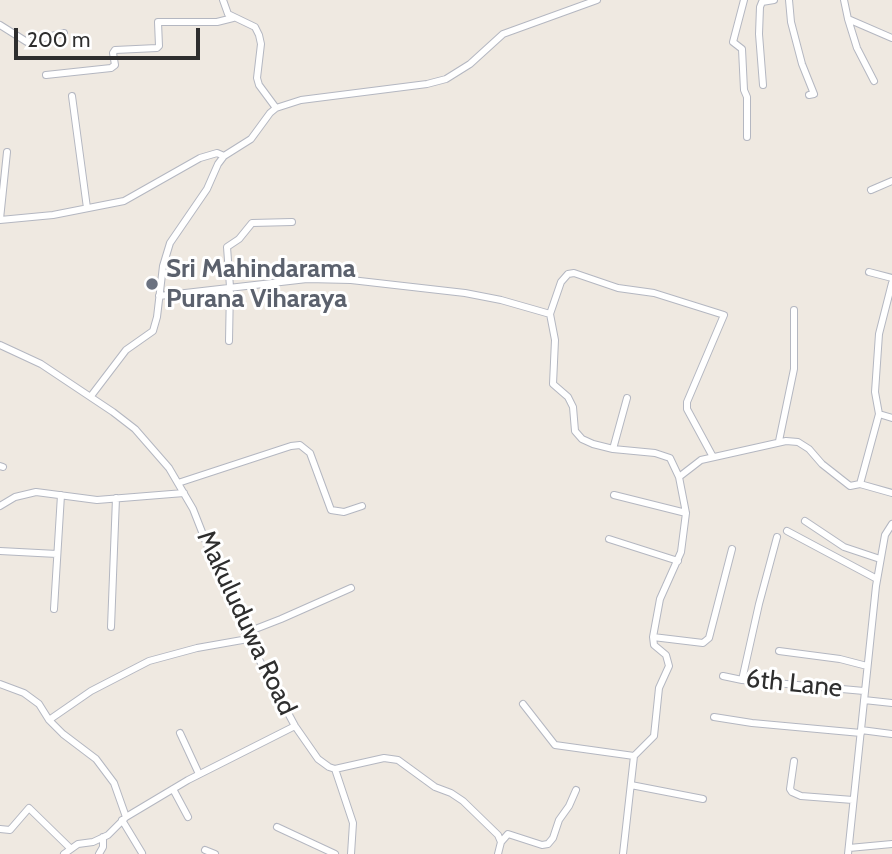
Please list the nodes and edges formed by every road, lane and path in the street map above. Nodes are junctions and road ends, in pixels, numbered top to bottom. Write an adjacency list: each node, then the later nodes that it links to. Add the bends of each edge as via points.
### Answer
1 (223, 0): 7 (street)
2 (596, 0): 17 (street, via 503,34 446,79 301,100)
3 (744, 0): 18 (street, via 733,42 742,49)
4 (774, 0): 14 (street, via 762,2 760,7)
5 (789, 0): 15 (street, via 802,64 814,94)
6 (844, 0): 8 (street)
7 (233, 18): 12 (street, via 158,22 157,48 115,50 111,68); 17 (street, via 255,27 261,44 257,78)
8 (848, 19): 11 (street); 13 (street)
9 (0, 25): 10 (street, via 27,42)
10 (64, 33)
11 (892, 38)
12 (46, 75)
13 (874, 81)
14 (763, 85)
15 (809, 95)
16 (72, 96): 23 (street)
17 (276, 108): 20 (street, via 251,139)
18 (747, 137)
19 (7, 152): 24 (street)
20 (224, 156): 23 (street, via 217,153 200,158 130,198); 29 (street, via 170,243)
21 (892, 181): 22 (street)
22 (871, 190)
23 (88, 208): 24 (street)
24 (0, 220)
25 (292, 222): 28 (street, via 249,224 227,247)
26 (869, 272): 27 (street)
27 (892, 281): 36 (street, via 879,334 875,392)
28 (230, 287): 29 (street); 31 (street, via 307,279 351,280 465,293); 32 (street)
29 (159, 296): 34 (street, via 153,331 126,350)
30 (794, 310): 38 (street, via 794,369)
31 (551, 314): 39 (street, via 554,387 570,400 575,431 582,439); 40 (street, via 561,282 574,273 724,315 687,402)
32 (229, 341)
33 (1, 347): 34 (street, Makuluduwa Road, via 41,364)
34 (91, 397): 42 (street, Makuluduwa Road, via 135,429)
35 (627, 398): 39 (street)
36 (879, 414): 37 (street); 43 (street)
37 (892, 418)
38 (779, 441): 40 (street); 43 (street, via 798,442 843,482)
39 (613, 449): 41 (street, via 670,458)
40 (713, 457): 41 (street)
41 (679, 477): 51 (street)
42 (178, 483): 44 (street, Makuluduwa Road); 50 (street, via 300,445 310,453 331,510 344,513)
43 (863, 484): 45 (street)
44 (184, 493): 48 (street); 66 (street, Makuluduwa Road)
45 (892, 493)
46 (61, 495): 48 (street); 49 (street, via 36,492); 59 (street)
47 (614, 495): 51 (street)
48 (116, 498): 65 (street)
49 (0, 506)
50 (362, 506)
51 (685, 513): 61 (street)
52 (805, 522): 60 (street, via 844,547)
53 (892, 524): 60 (street)
54 (787, 531): 62 (street)
55 (777, 537): 71 (street)
56 (609, 539): 61 (street)
57 (732, 549): 67 (street, via 709,639 703,643)
58 (0, 551): 59 (street)
59 (57, 554): 64 (street)
60 (880, 559): 62 (street)
61 (678, 561): 67 (street, via 660,598)
62 (877, 579): 69 (street)
63 (351, 587): 66 (street)
64 (54, 609)
65 (111, 627)
66 (246, 636): 78 (street, via 149,661 90,691); 79 (street, Makuluduwa Road)
67 (653, 637): 83 (street, via 653,645 666,655 669,666 659,688 654,736)
68 (779, 651): 69 (street)
69 (867, 666): 73 (street)
70 (723, 676): 71 (street, 6th Lane)
71 (742, 680): 73 (street, 6th Lane)
72 (0, 684): 78 (street, via 24,692)
73 (864, 691): 74 (street)
74 (864, 700): 75 (street); 80 (street)
75 (892, 703)
76 (523, 704): 83 (street, via 555,745)
77 (714, 717): 80 (street)
78 (49, 720): 93 (street, via 96,759 114,783)
79 (295, 726): 85 (street, Makuluduwa Road, via 318,759); 86 (street)
80 (861, 732): 82 (street); 91 (street)
81 (180, 733): 86 (street)
82 (892, 734)
83 (634, 756): 87 (street)
84 (794, 761): 91 (street, via 792,792)
85 (335, 769): 97 (street, via 384,758 398,761 456,796); 107 (street, via 353,823)
86 (199, 774): 88 (street)
87 (631, 785): 90 (street); 109 (street)
88 (173, 789): 92 (street); 93 (street)
89 (576, 789): 97 (street, via 548,844 508,834)
90 (703, 799)
91 (853, 800): 101 (street)
92 (188, 817)
93 (124, 819): 96 (street); 102 (street)
94 (277, 827): 106 (street)
95 (0, 829): 99 (street, via 10,830 29,808)
96 (103, 837): 99 (street); 104 (street)
97 (501, 842): 108 (street)
98 (892, 844): 101 (street)
99 (71, 849): 103 (street)
100 (205, 850): 105 (street)
101 (848, 851)
102 (142, 853)
103 (64, 854)
104 (99, 854)
105 (215, 854)
106 (335, 854)
107 (351, 854)
108 (498, 854)
109 (623, 854)

